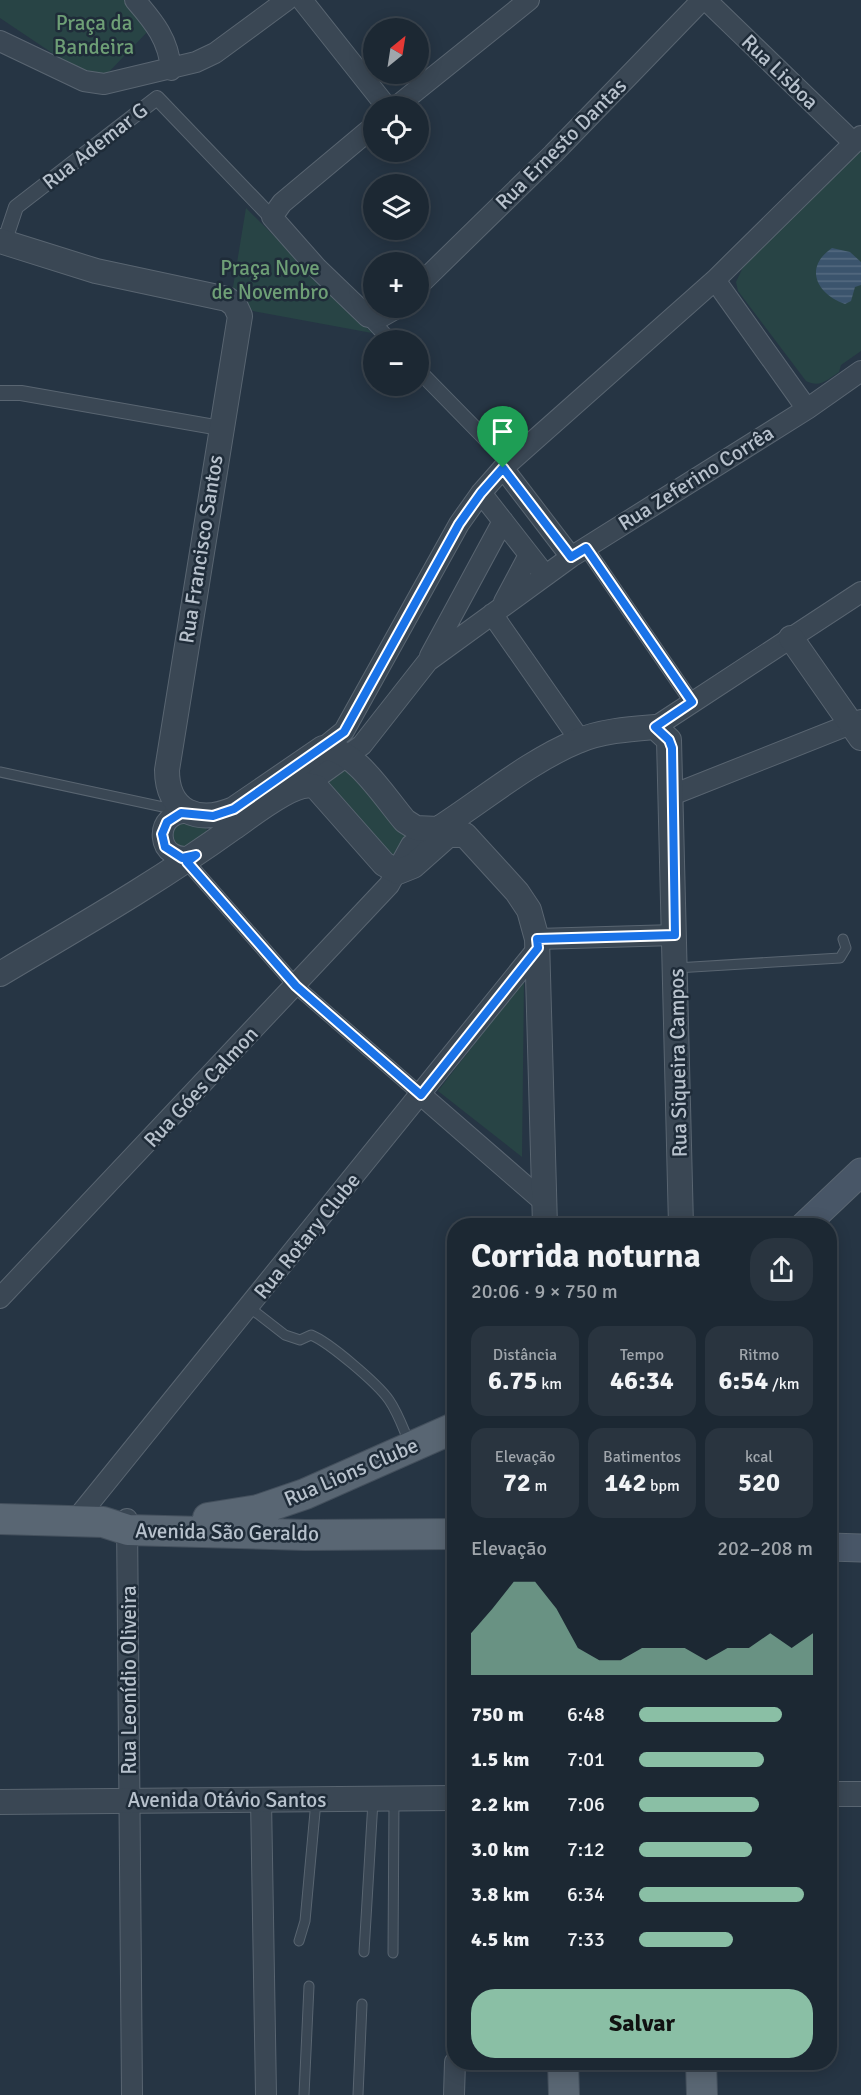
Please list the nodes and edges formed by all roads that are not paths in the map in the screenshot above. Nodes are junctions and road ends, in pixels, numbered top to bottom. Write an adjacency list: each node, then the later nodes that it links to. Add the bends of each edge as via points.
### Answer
1 (135, 0): 7 (street, via 164,38)
2 (287, 0): 7 (street, via 215,53)
3 (302, 0): 8 (street)
4 (529, 0): 9 (street)
5 (704, 0): 11 (street, Rua Lisboa); 14 (street, Rua Ernesto Dantas)
6 (0, 41): 7 (street, via 84,81 104,84)
7 (171, 70)
8 (378, 96)
9 (409, 96)
10 (363, 135): 12 (street, via 276,209)
11 (857, 140): 15 (street)
12 (273, 219): 13 (street, Rua Ademar G, via 157,98 16,207); 16 (street)
13 (2, 242): 23 (street, Rua Francisco Santos, via 96,271 231,301 240,316)
14 (429, 275)
15 (716, 280): 22 (street); 24 (street)
16 (363, 312)
17 (369, 318): 18 (street)
18 (380, 330)
19 (861, 371): 22 (street, Rua Zeferino Corrêa)
20 (429, 382): 24 (street)
21 (0, 393): 23 (street, via 21,393)
22 (807, 409): 27 (street, Rua Zeferino Corrêa)
23 (220, 428): 44 (street, Rua Francisco Santos, via 167,770 167,787)
24 (506, 466): 25 (street); 27 (street)
25 (481, 493): 26 (street); 38 (street, via 459,524 344,732)
26 (502, 521): 28 (street); 33 (street)
27 (579, 553): 29 (street, Rua Zeferino Corrêa); 34 (street)
28 (529, 555): 29 (street); 31 (street)
29 (545, 575): 31 (street, Rua Zeferino Corrêa)
30 (861, 592): 32 (street)
31 (497, 611): 33 (street, Rua Zeferino Corrêa); 37 (street)
32 (791, 638): 34 (street); 36 (street)
33 (428, 661): 39 (street)
34 (692, 702): 35 (street)
35 (655, 727): 37 (street); 42 (street, Rua Siqueira Campos, via 672,748)
36 (858, 727): 42 (street)
37 (580, 740): 43 (street)
38 (322, 748): 39 (street, via 333,748); 44 (street, via 234,809 213,816)
39 (349, 756): 41 (street); 45 (street, via 405,821)
40 (0, 772): 44 (lane)
41 (309, 786): 47 (street, via 261,808); 48 (street, via 384,864)
42 (672, 795): 49 (street, Rua Siqueira Campos)
43 (474, 806): 45 (street); 46 (street, via 465,820)
44 (189, 812): 47 (street, via 207,829 208,841); 47 (street, via 171,817 162,837 165,847 177,856)
45 (430, 829): 48 (street, Rua Góes Calmon, via 411,845)
46 (475, 843): 48 (street, via 458,833 448,836 413,866); 51 (street, via 529,910)
47 (195, 856): 53 (street); 54 (street)
48 (398, 872): 54 (street, Rua Góes Calmon)
49 (675, 935): 51 (street); 52 (street, Rua Siqueira Campos)
50 (843, 939): 52 (lane, via 846,948 840,958)
51 (537, 943): 55 (street, Rua Rotary Clube); 57 (street)
52 (676, 968): 58 (street, Rua Siqueira Campos)
53 (0, 974)
54 (296, 986): 55 (street); 60 (street, Rua Góes Calmon)
55 (421, 1095): 57 (street); 61 (street, Rua Rotary Clube)
56 (861, 1172): 59 (main road)
57 (544, 1214)
58 (681, 1218)
59 (812, 1218)
60 (0, 1298)
61 (249, 1307): 63 (lane, via 285,1335 300,1340 311,1335 340,1354 387,1398); 66 (street, Rua Rotary Clube)
62 (447, 1431): 63 (main road, Rua Lions Clube)
63 (410, 1447): 64 (main road, Rua Lions Clube)
64 (305, 1494): 66 (main road, Rua Lions Clube, via 258,1510 208,1518); 68 (main road, via 320,1507 321,1515)
65 (0, 1519): 66 (main road, Avenida São Geraldo)
66 (108, 1523): 68 (main road, Avenida São Geraldo); 76 (street, Rua Leonídio Oliveira)
67 (447, 1534): 68 (main road, Avenida São Geraldo)
68 (305, 1535)
69 (837, 1547): 70 (main road)
70 (861, 1548)
71 (837, 1794): 72 (street)
72 (861, 1794)
73 (384, 1798): 74 (street, Avenida Otávio Santos); 77 (street, Avenida Otávio Santos); 80 (lane); 81 (lane)
74 (447, 1798)
75 (261, 1799): 76 (street, Avenida Otávio Santos); 77 (street, Avenida Otávio Santos); 88 (street)
76 (130, 1800): 78 (street, Avenida Otávio Santos); 87 (street, Rua Leonídio Oliveira)
77 (316, 1801): 79 (lane, via 305,1921)
78 (0, 1802)
79 (299, 1941)
80 (364, 1952)
81 (393, 1953)
82 (309, 1986): 89 (lane)
83 (362, 2004): 90 (lane)
84 (455, 2070): 91 (street)
85 (564, 2070): 92 (main road)
86 (701, 2070): 93 (main road)
87 (132, 2095)
88 (266, 2095)
89 (304, 2095)
90 (358, 2095)
91 (454, 2095)
92 (564, 2095)
93 (702, 2095)

